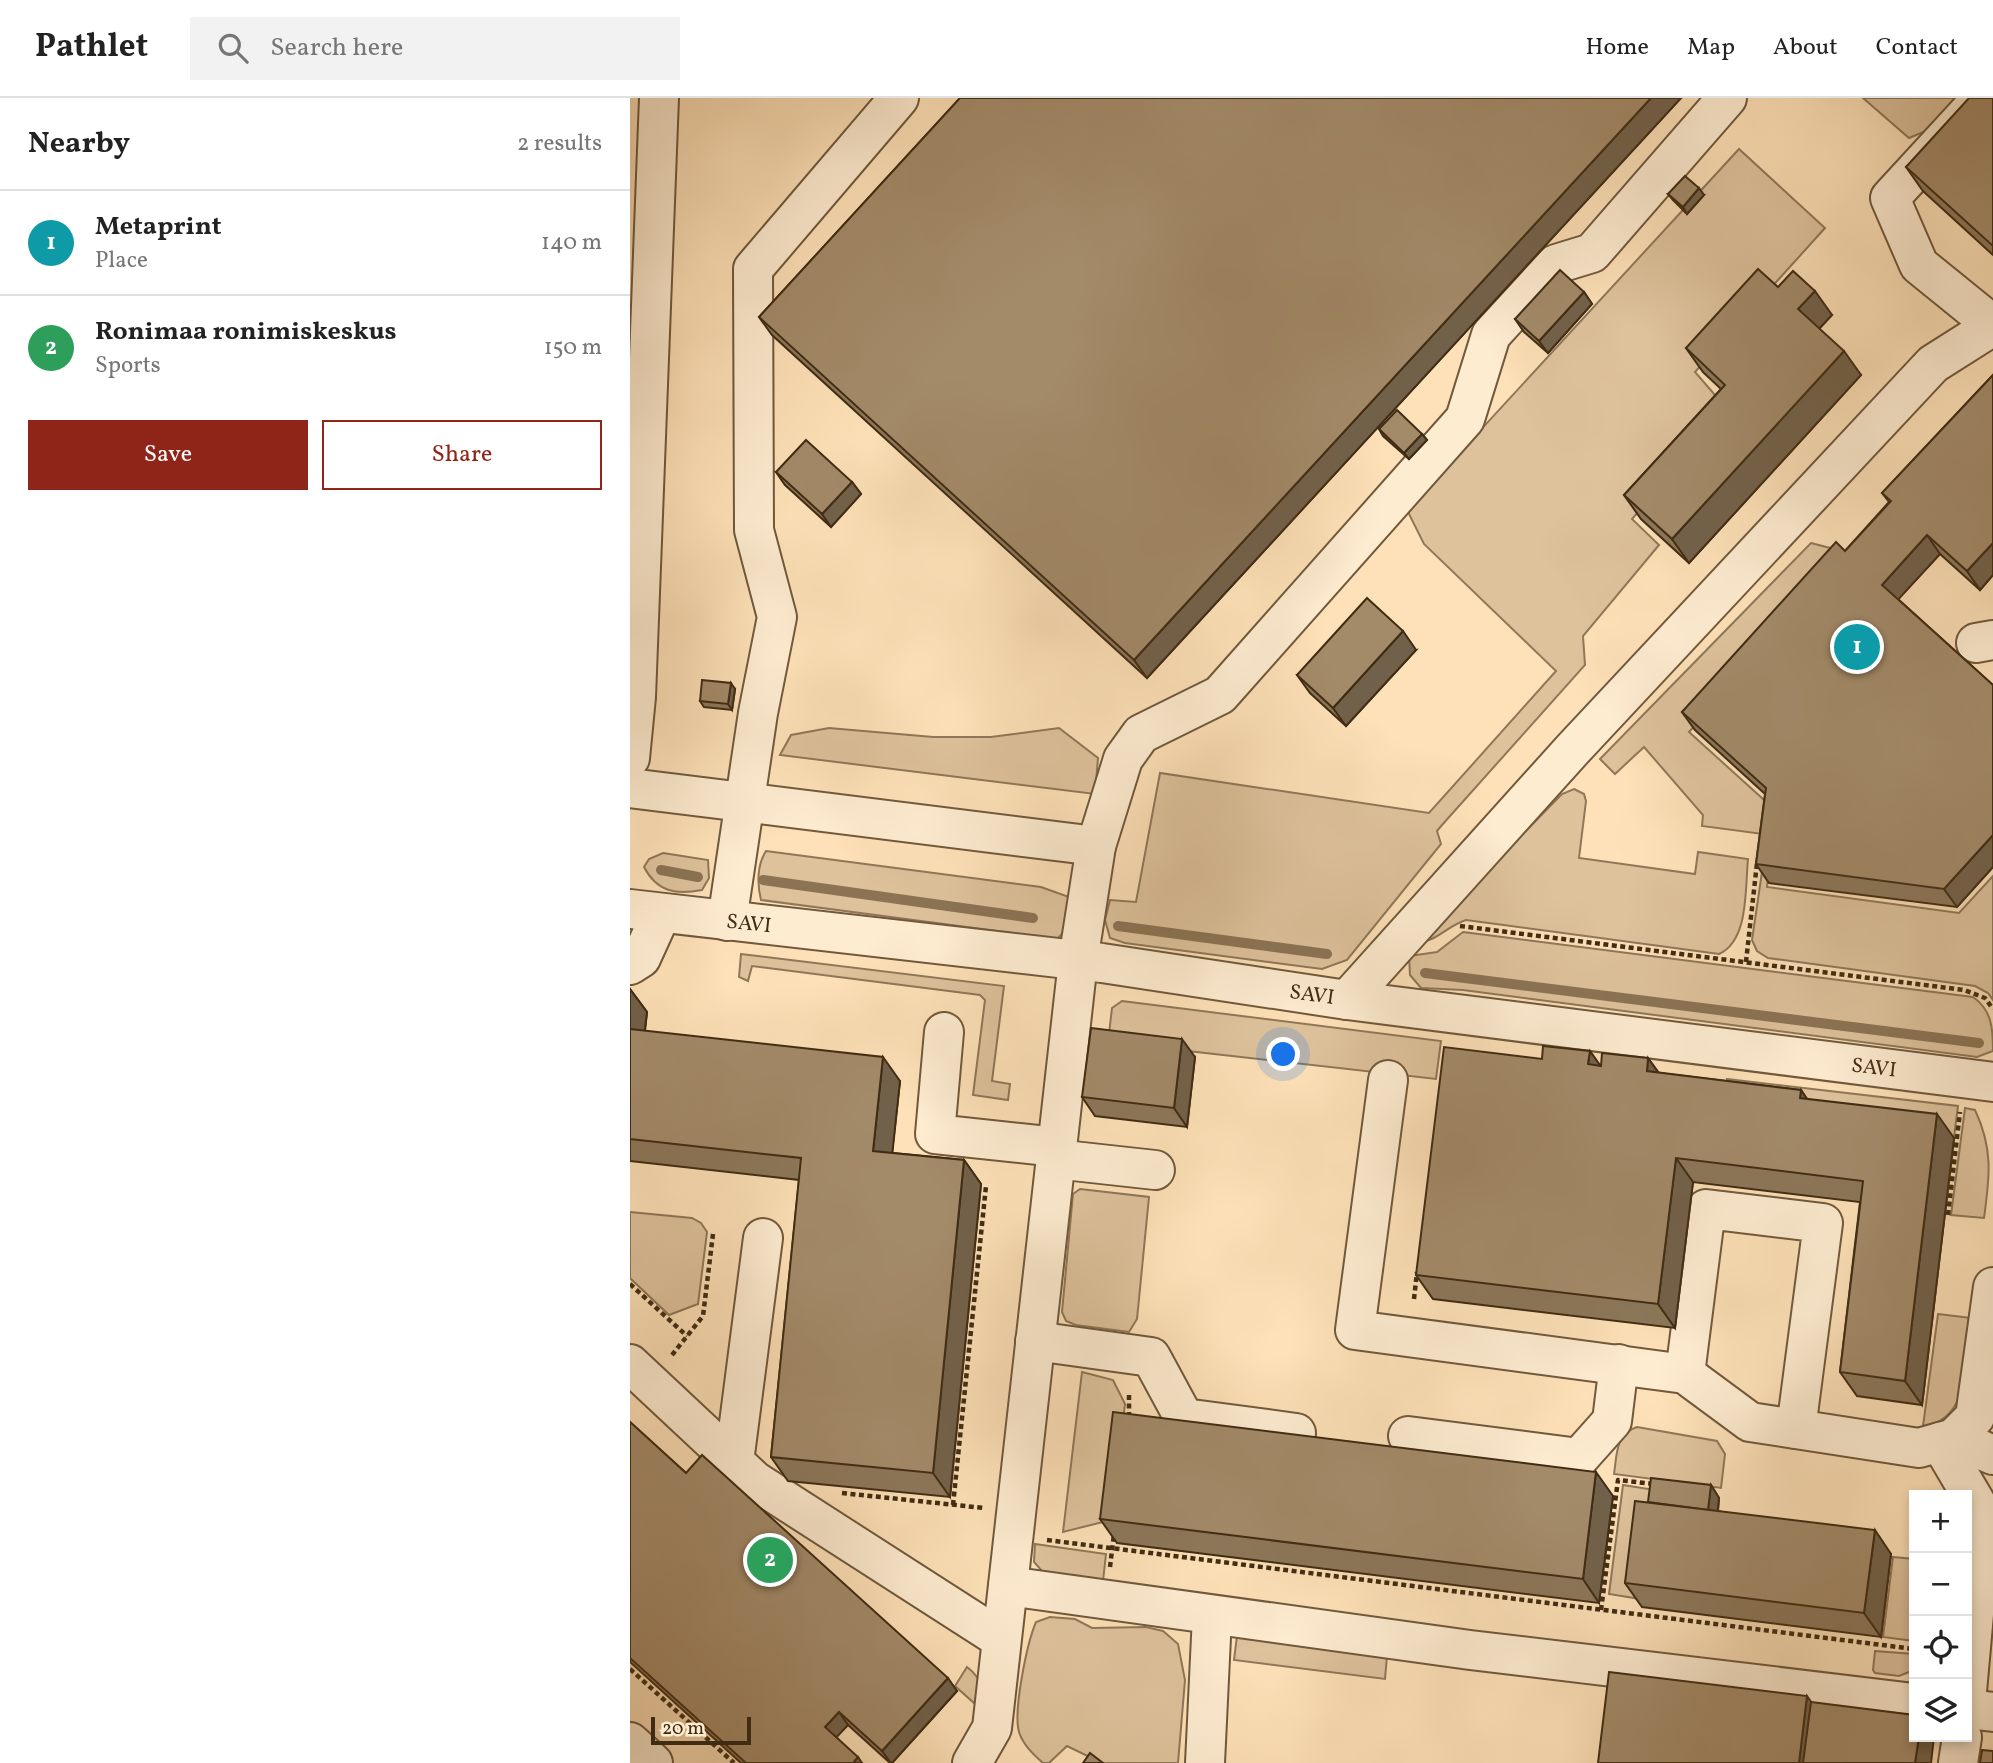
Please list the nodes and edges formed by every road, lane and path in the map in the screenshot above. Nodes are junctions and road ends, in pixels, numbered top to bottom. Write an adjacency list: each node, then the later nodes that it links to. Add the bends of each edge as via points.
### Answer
1 (659, 98): 6 (street)
2 (899, 98): 8 (street, via 753,269 754,530 777,617)
3 (1727, 98): 9 (street, via 1592,253 1556,264 1491,335 1465,419 1220,695 1141,734 1123,759)
4 (1982, 98): 5 (street, via 1890,198 1919,265)
5 (1993, 325): 17 (street, via 1933,364 1573,749)
6 (630, 758)
7 (630, 788): 8 (street)
8 (747, 803): 9 (street); 12 (street)
9 (1096, 846): 14 (street)
10 (1758, 863): 15 (path)
11 (645, 911): 12 (street, SAVI); 16 (street, via 640,958)
12 (727, 921): 14 (street, SAVI)
13 (1450, 930): 15 (path, via 1474,926)
14 (1078, 961): 17 (street, SAVI); 22 (street)
15 (1746, 962): 18 (path, via 1975,992)
16 (630, 965)
17 (1347, 1000): 21 (street, SAVI)
18 (1993, 1009)
19 (944, 1032): 22 (street, via 935,1134)
20 (1388, 1080): 34 (street, via 1355,1329)
21 (1978, 1091): 25 (path)
22 (1056, 1153): 23 (street); 33 (street)
23 (1155, 1170)
24 (986, 1186): 47 (path)
25 (1948, 1215)
26 (713, 1234): 32 (path, via 703,1316)
27 (763, 1238): 44 (street)
28 (1419, 1260): 31 (path)
29 (630, 1284): 32 (path)
30 (1993, 1287): 42 (street, via 1975,1417)
31 (1414, 1299)
32 (687, 1336): 35 (path)
33 (1035, 1340): 40 (street, via 1152,1357 1184,1418); 48 (street)
34 (1619, 1364): 36 (street); 41 (street, via 1612,1421 1579,1458)
35 (639, 1372): 44 (street)
36 (1685, 1374): 39 (street, via 1750,1422); 39 (street, via 1706,1209 1823,1223)
37 (1125, 1386): 38 (path)
38 (1129, 1420)
39 (1796, 1429): 42 (street, via 1919,1448)
40 (1296, 1433)
41 (1408, 1436)
42 (1947, 1440): 43 (street); 58 (street, via 1983,1515)
43 (1993, 1455)
44 (734, 1462): 55 (street, via 755,1481)
45 (1656, 1484): 53 (path, via 1618,1480)
46 (830, 1492): 47 (path)
47 (953, 1505): 48 (path)
48 (1014, 1523): 50 (path); 51 (street)
49 (1116, 1523): 50 (path)
50 (1113, 1548): 52 (path); 53 (path)
51 (1008, 1586): 52 (street); 55 (street)
52 (1106, 1602): 54 (street)
53 (1601, 1610): 56 (path)
54 (1212, 1616): 59 (street); 67 (street)
55 (1001, 1639): 66 (street, via 992,1728)
56 (1909, 1648)
57 (630, 1669): 65 (path)
58 (1968, 1679)
59 (1909, 1702)
60 (1972, 1710): 61 (street)
61 (1993, 1712)
62 (630, 1742): 64 (street)
63 (1961, 1742): 68 (street)
64 (653, 1763)
65 (734, 1763)
66 (972, 1763)
67 (1205, 1763)
68 (1958, 1763)

